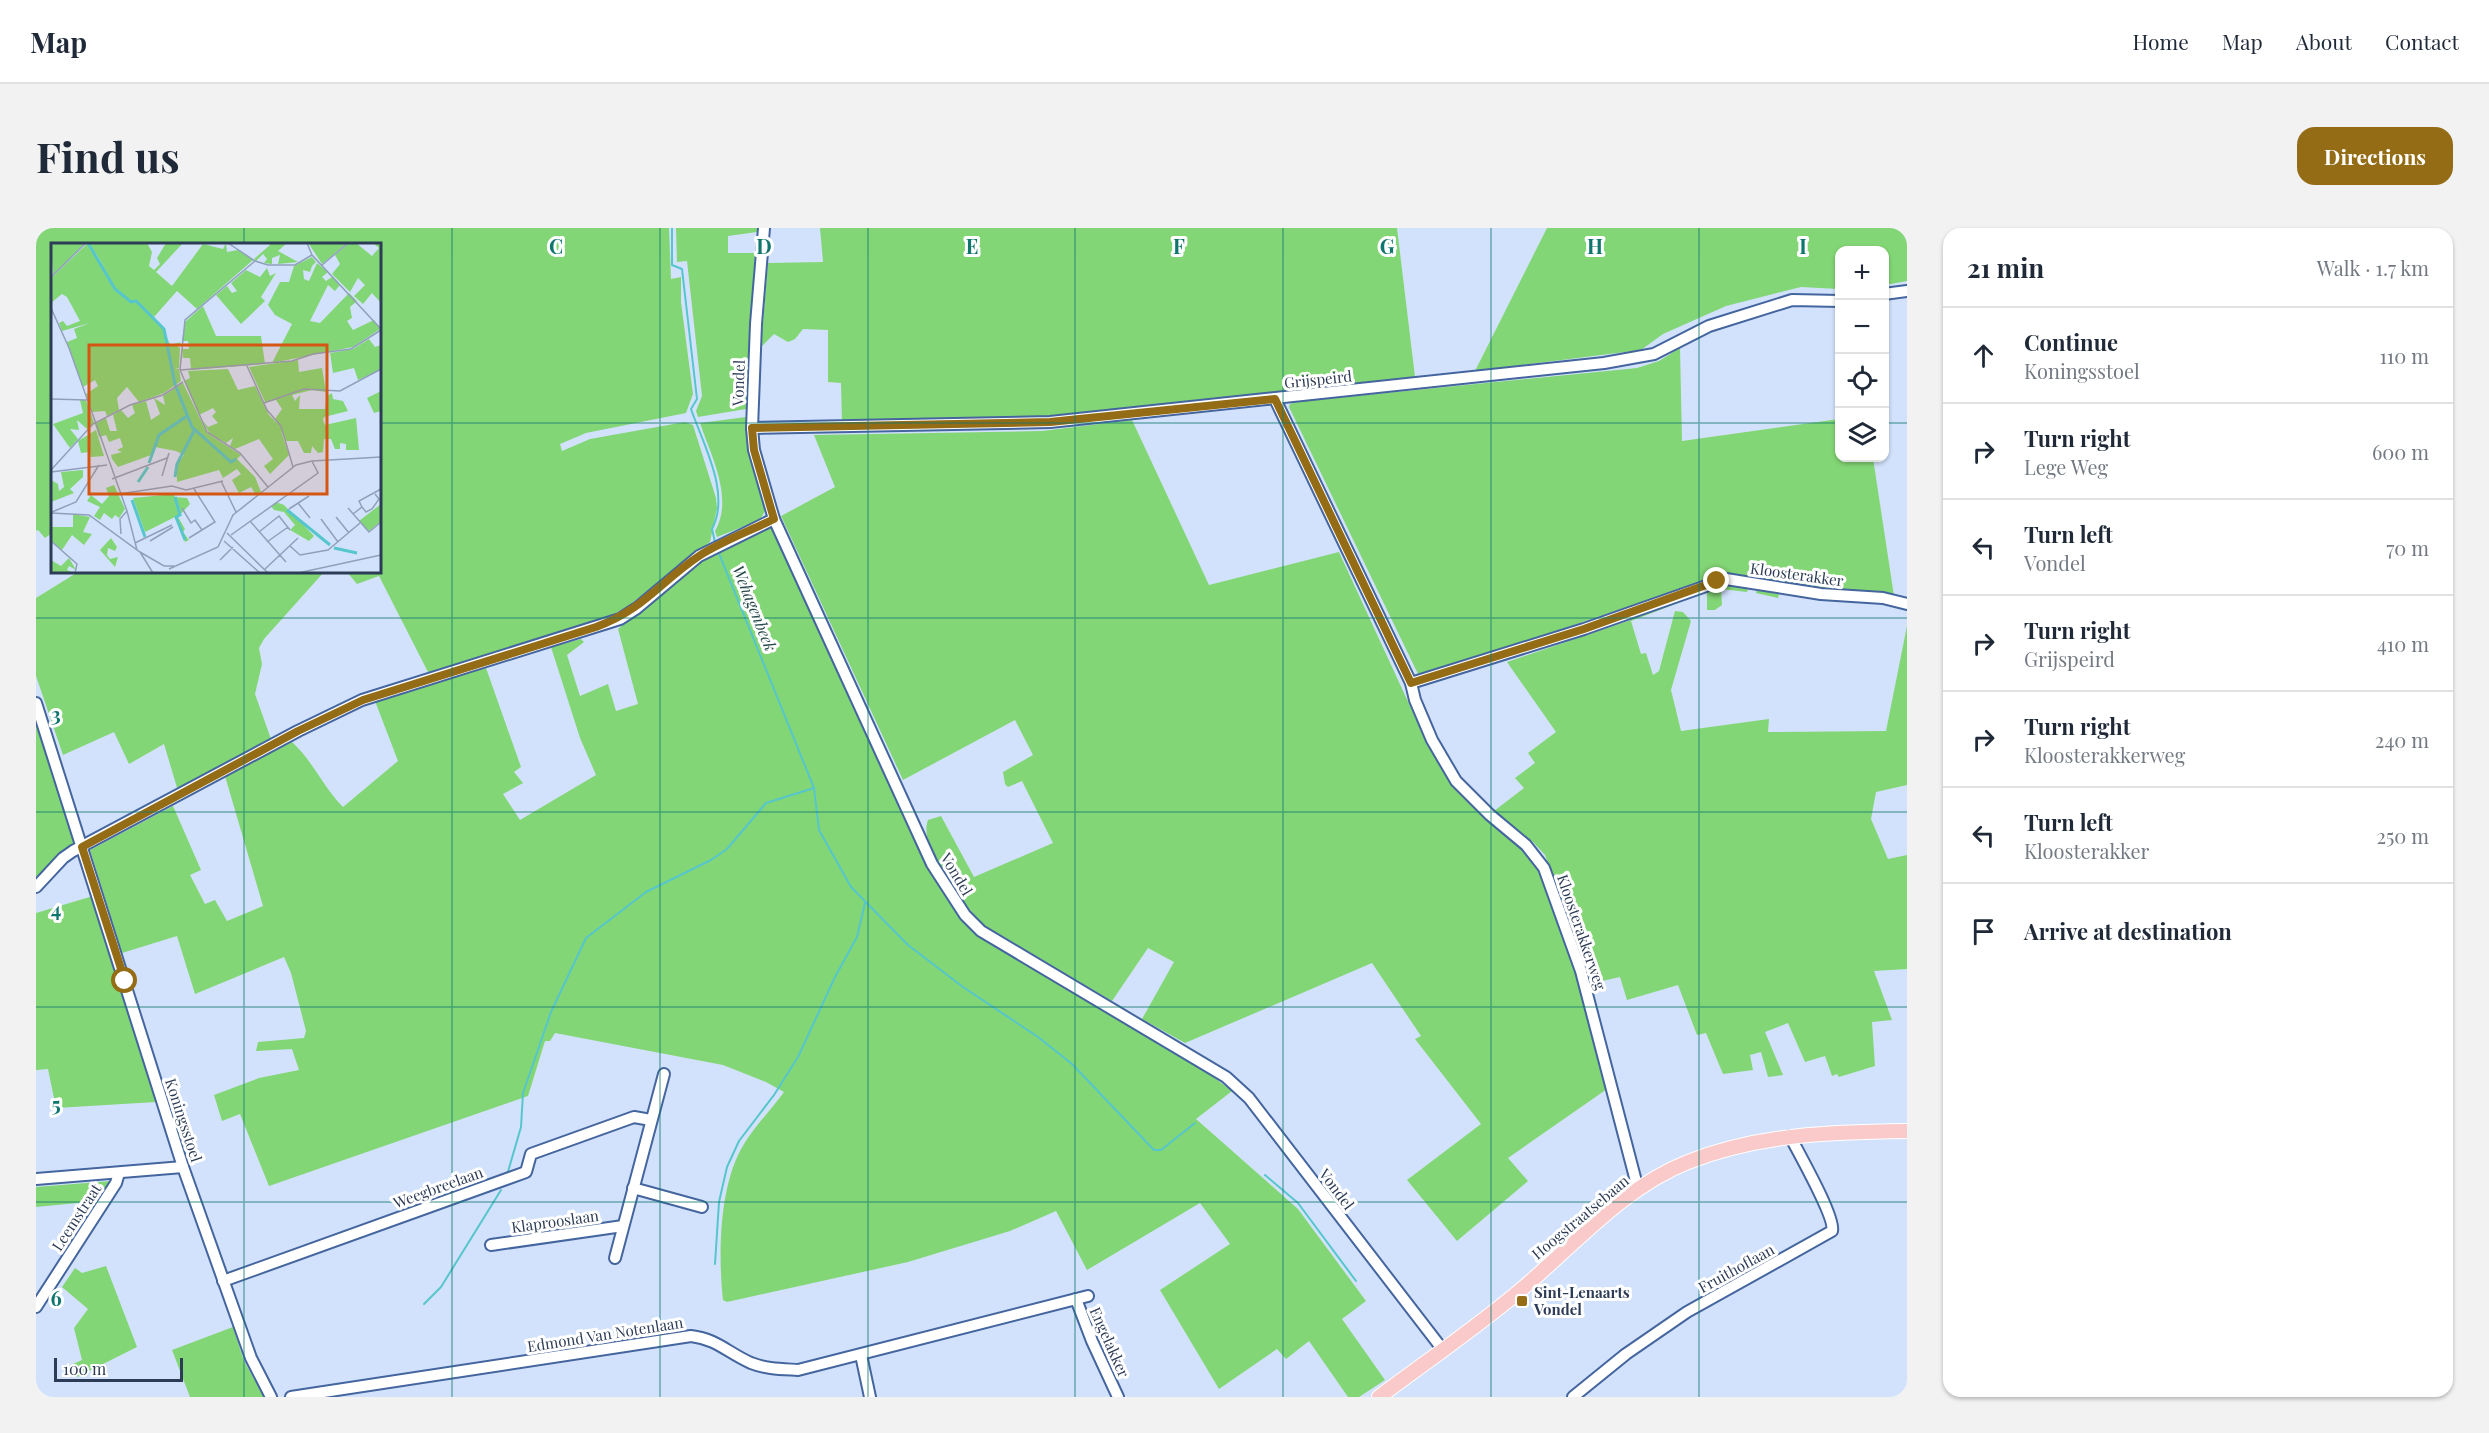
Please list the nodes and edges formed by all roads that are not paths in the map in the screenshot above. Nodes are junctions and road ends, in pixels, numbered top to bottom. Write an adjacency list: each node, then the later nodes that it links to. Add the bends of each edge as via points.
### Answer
1 (764, 228): 6 (street, Vondel)
2 (1907, 291): 3 (street)
3 (1889, 293)
4 (1835, 301): 5 (street, Grijspeird, via 1792,300 1709,326 1654,354 1632,359)
5 (1275, 399): 6 (street, Grijspeird, via 1050,422); 9 (street, Kloosterakkerweg)
6 (752, 428): 7 (street, Vondel, via 754,450)
7 (774, 519): 11 (street, via 699,556 620,619 363,700); 30 (street, Vondel, via 932,864 965,915 981,931 1029,961 1226,1077 1241,1091)
8 (1907, 603): 9 (street, Kloosterakker, via 1726,579)
9 (1411, 683): 21 (street, Kloosterakkerweg, via 1432,740 1456,781 1527,845 1544,868 1581,971)
10 (36, 703): 11 (street, Koningsstoel)
11 (82, 847): 12 (street, via 63,858); 17 (street, Koningsstoel)
12 (36, 887)
13 (664, 1074): 14 (street)
14 (651, 1120): 20 (street); 26 (street, Weegbreelaan, via 634,1117 531,1154 526,1172)
15 (1907, 1131): 16 (main road, Hoogstraatsebaan)
16 (1790, 1136): 21 (main road, Hoogstraatsebaan, via 1726,1148 1687,1162); 37 (street, Fruithoflaan, via 1833,1223 1832,1232 1687,1312)
17 (183, 1167): 18 (street); 26 (street, Koningsstoel)
18 (119, 1173): 19 (street); 29 (street, Leemstraat)
19 (36, 1179)
20 (633, 1188): 22 (street); 23 (street)
21 (1638, 1189): 30 (main road, Hoogstraatsebaan, via 1522,1289)
22 (702, 1207)
23 (623, 1226): 24 (street, Klaprooslaan); 25 (street)
24 (491, 1245)
25 (615, 1258)
26 (223, 1281): 32 (street, Koningsstoel, via 251,1358)
27 (1088, 1296): 28 (street, Edmond Van Notenlaan)
28 (1076, 1299): 31 (street, Edmond Van Notenlaan); 35 (street, Engelakker)
29 (36, 1307)
30 (1443, 1350): 36 (main road, Hoogstraatsebaan)
31 (861, 1355): 33 (street, Edmond Van Notenlaan, via 798,1370 773,1369 752,1364 708,1338 691,1336); 34 (street)
32 (271, 1397)
33 (291, 1397)
34 (870, 1397)
35 (1119, 1397)
36 (1379, 1397)
37 (1573, 1397)

